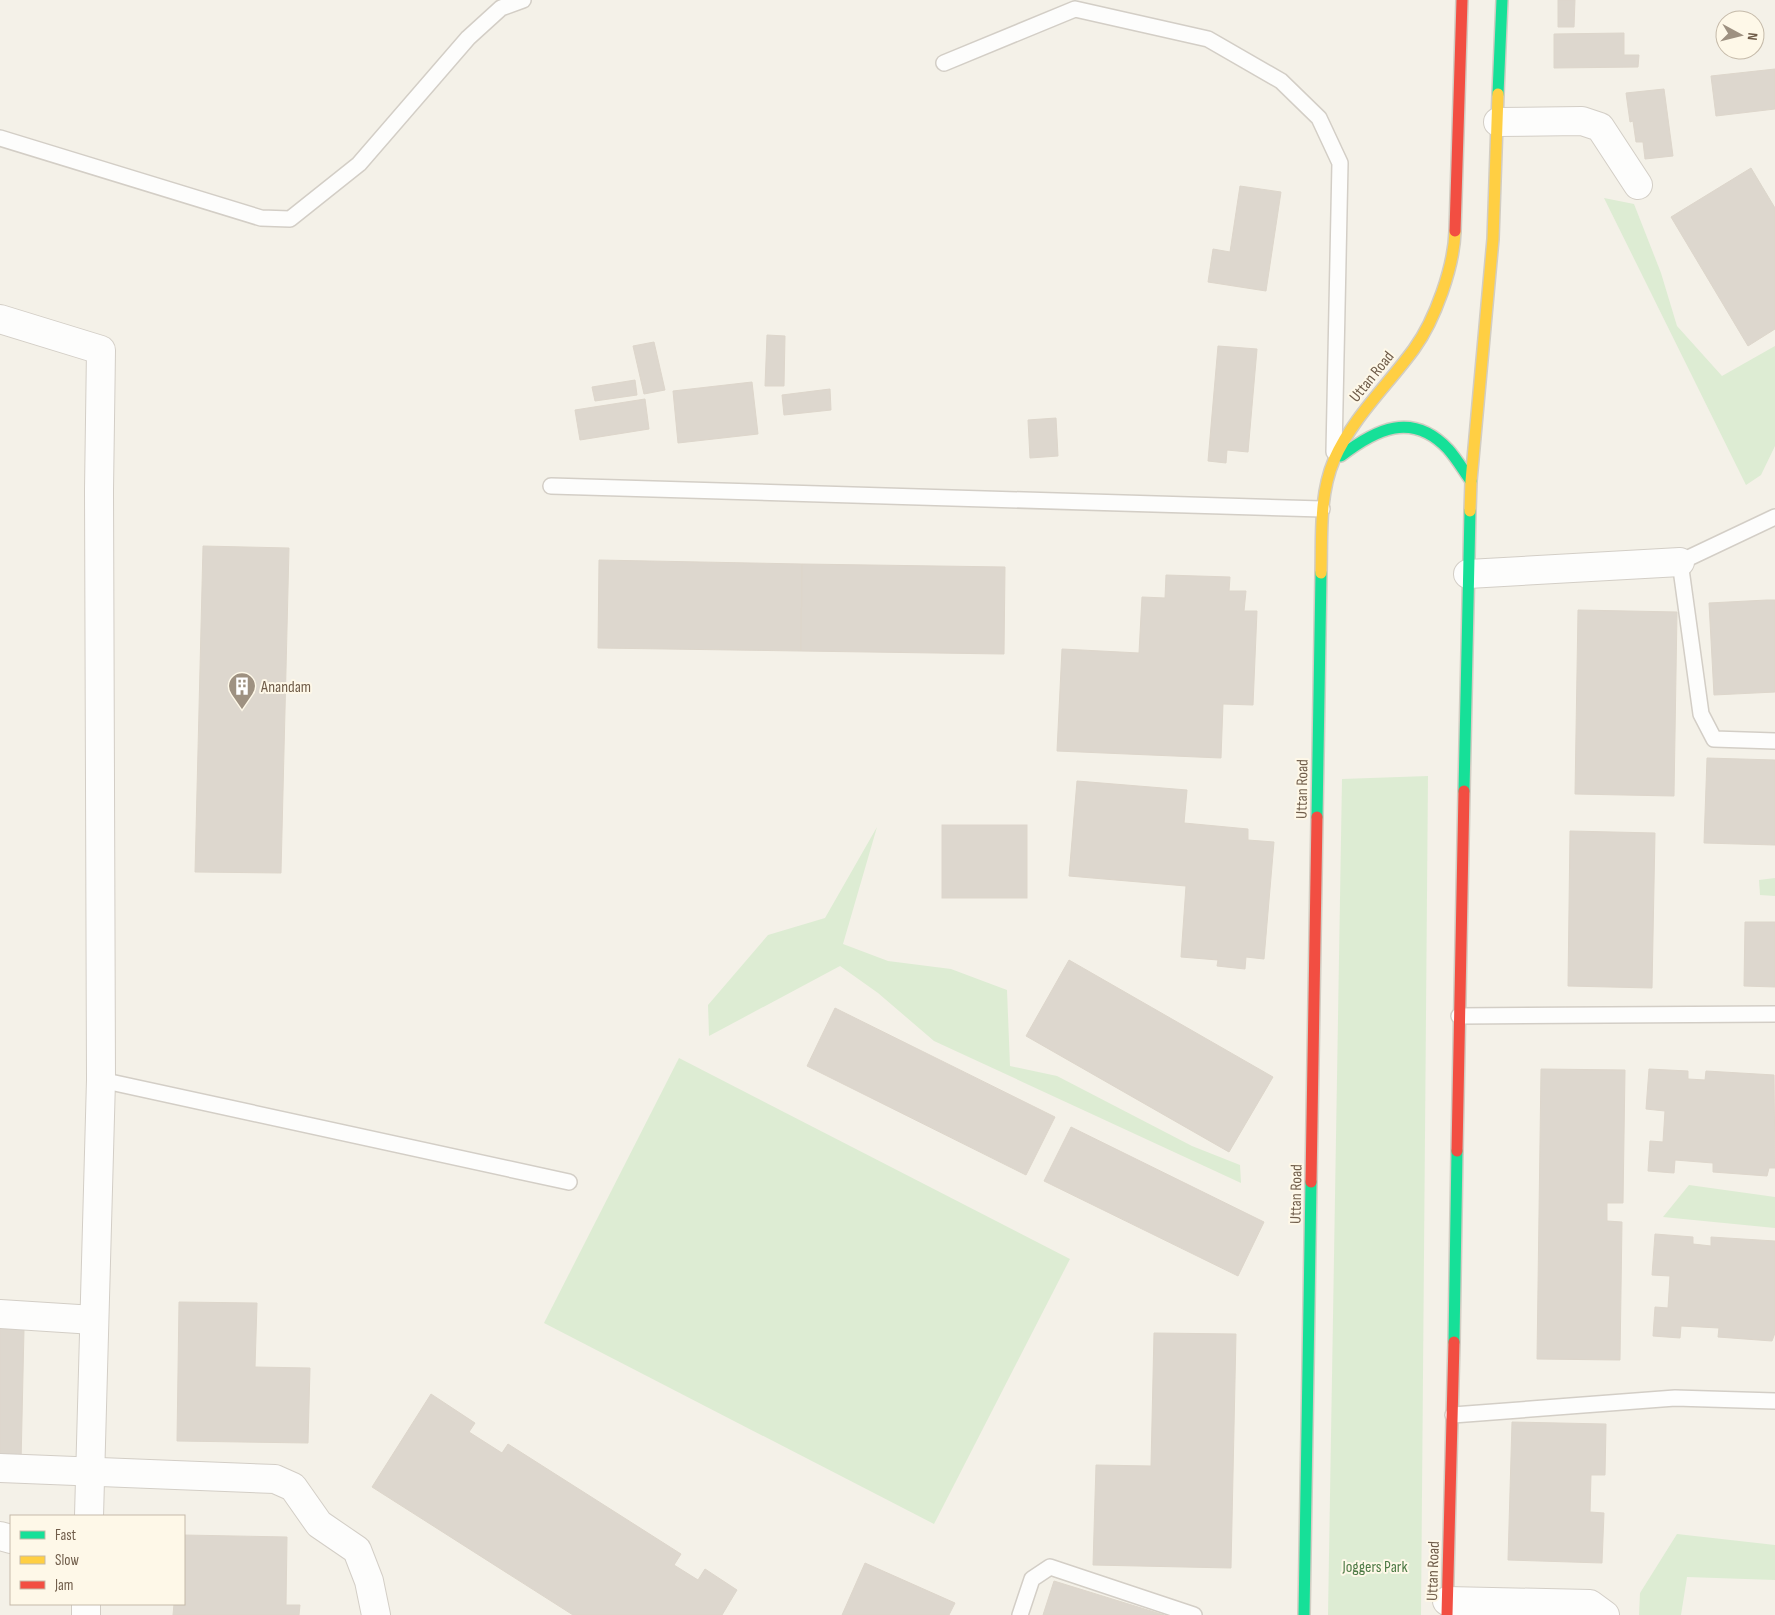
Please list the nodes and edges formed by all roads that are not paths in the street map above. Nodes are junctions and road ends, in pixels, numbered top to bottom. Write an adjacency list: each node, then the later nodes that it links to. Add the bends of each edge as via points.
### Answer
1 (523, 0): 6 (lane, via 501,8 468,38 359,164 290,219 261,218)
2 (1462, 0): 9 (main road, Uttan Road, via 1455,238 1441,299 1415,348 1362,412)
3 (1502, 0): 5 (main road, Uttan Road)
4 (944, 63): 9 (lane, via 1075,9 1208,39 1281,81 1318,118 1340,163)
5 (1498, 122): 7 (street, via 1582,121 1600,127); 10 (main road, Uttan Road, via 1493,239)
6 (0, 138)
7 (1638, 185)
8 (0, 319): 19 (street, via 101,350)
9 (1334, 461): 10 (main road, via 1364,438 1389,427 1417,427 1444,445); 12 (main road, Uttan Road)
10 (1471, 481): 15 (main road, Uttan Road)
11 (551, 486): 12 (lane)
12 (1322, 508): 32 (main road, Uttan Road)
13 (1775, 517): 14 (lane)
14 (1680, 562): 15 (street); 16 (lane, via 1701,714 1714,739)
15 (1468, 574): 18 (main road, Uttan Road)
16 (1775, 741)
17 (1775, 1014): 18 (lane)
18 (1459, 1016): 24 (main road, Uttan Road)
19 (101, 1080): 20 (lane); 22 (street)
20 (568, 1182)
21 (0, 1314): 22 (street)
22 (94, 1320): 26 (street)
23 (1775, 1401): 24 (lane, via 1675,1398)
24 (1453, 1415): 28 (main road, Uttan Road)
25 (0, 1468): 26 (street)
26 (90, 1472): 27 (street); 29 (street, via 275,1479 293,1487 319,1524 357,1550 369,1581)
27 (88, 1515)
28 (1447, 1608): 33 (street, via 1590,1604)
29 (376, 1615)
30 (1020, 1615): 31 (lane, via 1032,1579 1050,1568)
31 (1194, 1615)
32 (1304, 1615)
33 (1605, 1615)

